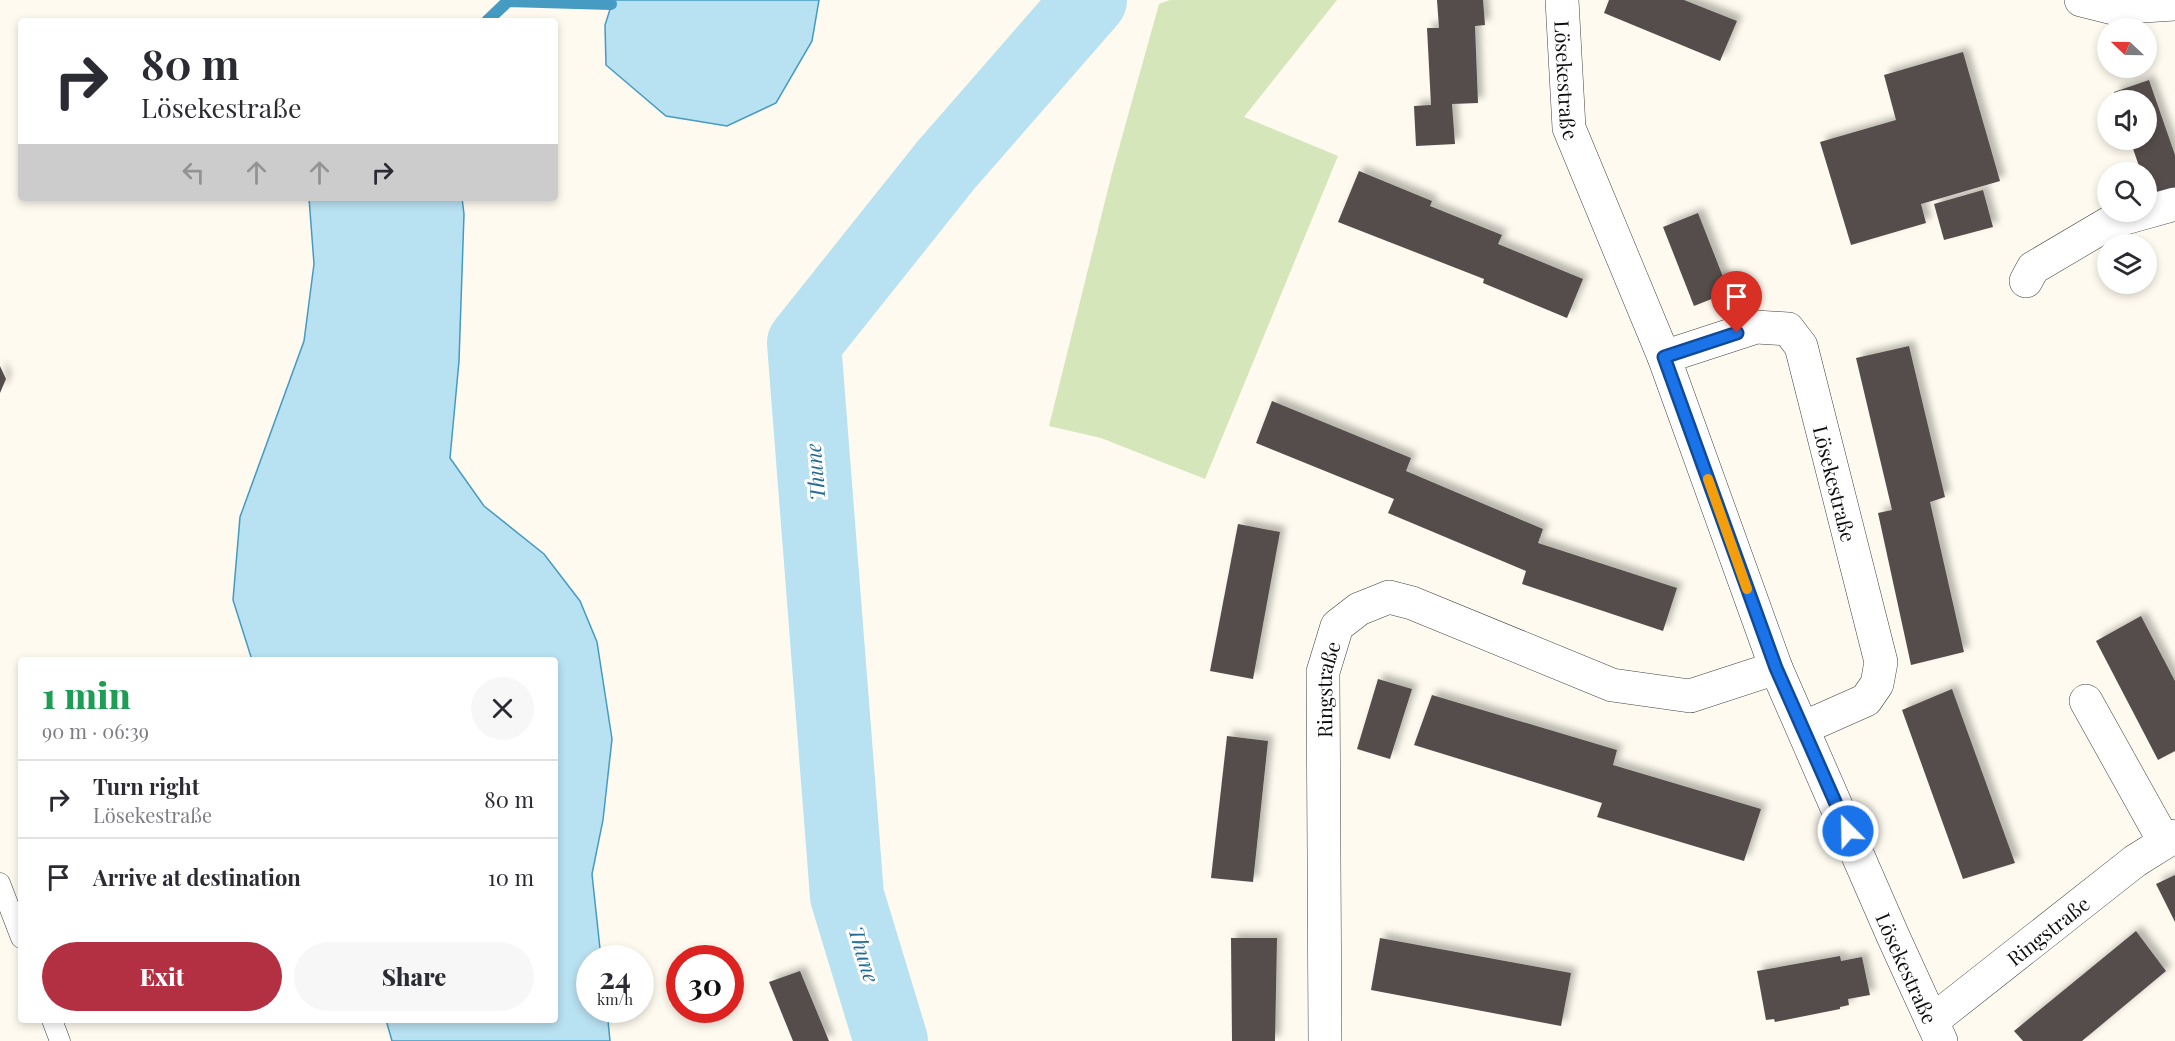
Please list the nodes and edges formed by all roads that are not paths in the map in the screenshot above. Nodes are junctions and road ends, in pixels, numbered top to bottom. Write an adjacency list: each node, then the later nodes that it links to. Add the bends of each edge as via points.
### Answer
1 (1562, 0): 6 (street, Lösekestraße, via 1569,128)
2 (2081, 0): 3 (street, via 2113,8)
3 (2175, 4)
4 (2175, 204): 5 (street, via 2111,222 2033,268)
5 (2026, 281)
6 (1664, 357): 7 (street, Lösekestraße); 9 (street, Lösekestraße, via 1756,327 1788,328 1801,346 1881,663 1877,684 1866,700)
7 (1776, 668): 9 (street, Lösekestraße); 16 (street, Ringstraße, via 1690,696 1612,685 1389,597 1359,609 1337,626 1323,672)
8 (2086, 701): 10 (street, Ringstraße)
9 (1803, 728): 14 (street, Lösekestraße)
10 (2170, 838): 14 (street, Ringstraße, via 2135,861)
11 (0, 883): 12 (lane)
12 (18, 930)
13 (53, 1023): 15 (lane)
14 (1936, 1031)
15 (60, 1041)
16 (1325, 1041)

